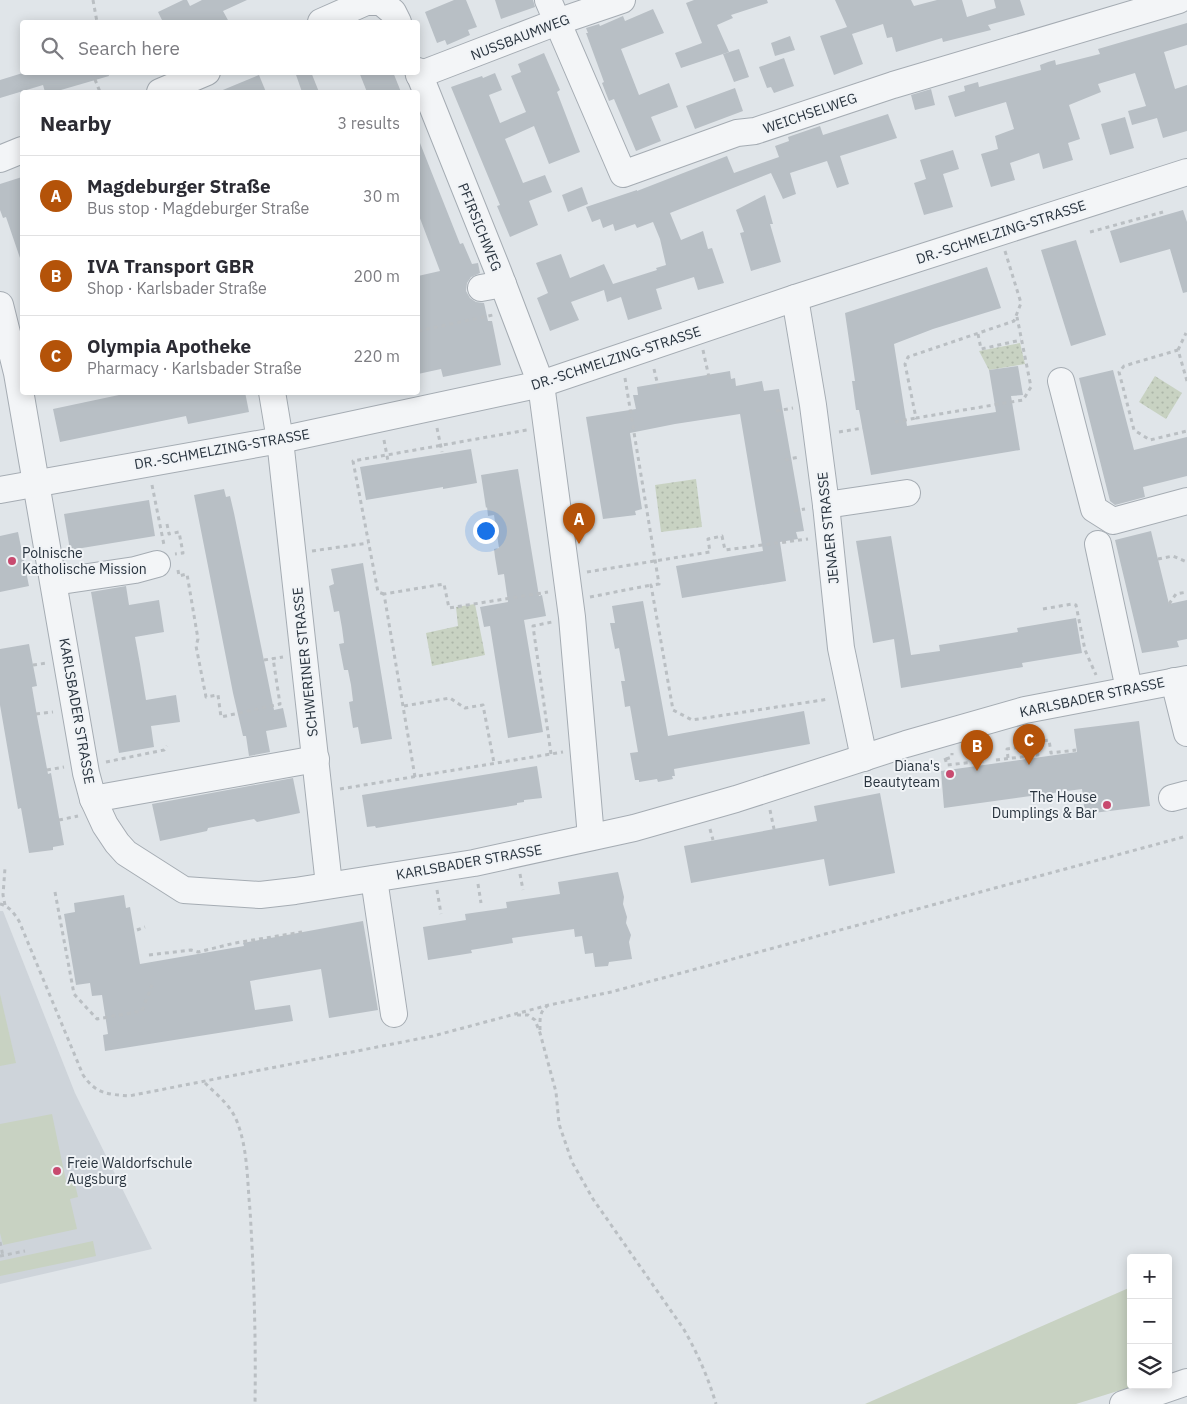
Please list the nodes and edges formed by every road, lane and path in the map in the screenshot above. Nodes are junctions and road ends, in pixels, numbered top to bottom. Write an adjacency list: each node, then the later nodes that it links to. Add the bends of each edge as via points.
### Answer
1 (94, 0): 5 (path)
2 (622, 0): 4 (street, NUSSBAUMWEG)
3 (1179, 0): 4 (street, WEICHSELWEG, via 893,85 755,132 737,133 623,174)
4 (552, 11): 8 (street, NUSSBAUMWEG)
5 (97, 20)
6 (326, 20): 7 (street, via 366,2 381,2)
7 (397, 20)
8 (420, 72)
9 (93, 75): 12 (path)
10 (201, 75): 13 (street)
11 (419, 75): 22 (street, PFIRSICHWEG, via 492,286)
12 (99, 90)
13 (170, 90)
14 (20, 151): 15 (street)
15 (0, 159)
16 (1187, 172): 18 (street, DR.-SCHMELZING-STRASSE)
17 (1163, 212): 19 (path)
18 (998, 232): 20 (street, DR.-SCHMELZING-STRASSE); 23 (path, via 1022,303)
19 (1090, 232)
20 (795, 298): 25 (street, DR.-SCHMELZING-STRASSE); 48 (street, JENAER STRASSE)
21 (0, 305): 35 (street, KARLSBADER STRASSE)
22 (514, 311): 24 (path); 34 (street, PFIRSICHWEG)
23 (1017, 317): 27 (path, via 1014,322); 28 (path)
24 (420, 331)
25 (699, 331): 30 (street, DR.-SCHMELZING-STRASSE); 33 (path)
26 (1186, 333): 29 (path)
27 (978, 334): 28 (path, via 982,349); 38 (path, via 908,357 905,364)
28 (1022, 340): 38 (path, via 1031,387 1023,400)
29 (1178, 350): 32 (path); 41 (path, via 1124,366 1119,372 1134,430 1150,440)
30 (620, 357): 34 (street, DR.-SCHMELZING-STRASSE); 55 (path)
31 (1061, 381): 47 (street, via 1094,509 1113,520)
32 (1187, 381)
33 (710, 382)
34 (541, 384): 40 (street, PFIRSICHWEG); 42 (street, DR.-SCHMELZING-STRASSE)
35 (20, 389)
36 (21, 395): 44 (street, KARLSBADER STRASSE)
37 (272, 395): 42 (street, SCHWERINER STRASSE)
38 (916, 418): 39 (path)
39 (894, 422)
40 (547, 426): 51 (path, via 353,461); 62 (street, PFIRSICHWEG)
41 (1187, 431)
42 (280, 440): 43 (street, DR.-SCHMELZING-STRASSE); 53 (street, SCHWERINER STRASSE)
43 (148, 462): 44 (street, DR.-SCHMELZING-STRASSE); 57 (path, via 166,556)
44 (36, 482): 45 (street, DR.-SCHMELZING-STRASSE); 58 (street, KARLSBADER STRASSE)
45 (0, 490)
46 (907, 493): 48 (street)
47 (1187, 501)
48 (826, 506): 50 (street, JENAER STRASSE)
49 (167, 524): 65 (path, via 169,534 179,532 183,553 175,554 179,576 187,574 206,697 218,695 221,717 280,704)
50 (829, 537): 55 (path, via 725,550 722,536 708,539 710,552); 68 (street, JENAER STRASSE, via 841,648)
51 (368, 543): 53 (path); 61 (path, via 378,592)
52 (1098, 544): 67 (street)
53 (293, 554): 81 (street, SCHWERINER STRASSE)
54 (1158, 559): 56 (path, via 1173,556)
55 (654, 560): 59 (path, via 659,584); 62 (path)
56 (1187, 562)
57 (157, 564): 58 (street)
58 (54, 582): 86 (street, KARLSBADER STRASSE)
59 (651, 586): 62 (path); 68 (path, via 673,710 692,720)
60 (1187, 592): 63 (path, via 1176,594)
61 (384, 594): 62 (path, via 444,584 449,608); 69 (path)
62 (570, 595): 75 (street, PFIRSICHWEG); 78 (path, via 533,626)
63 (1169, 604)
64 (1043, 609): 67 (path, via 1076,605 1085,650)
65 (273, 658)
66 (1180, 680): 67 (street, KARLSBADER STRASSE); 71 (street)
67 (1117, 692): 79 (street, KARLSBADER STRASSE, via 1025,710 908,754)
68 (851, 696): 79 (street, JENAER STRASSE)
69 (404, 706): 85 (path, via 450,698 465,708 483,705); 87 (path)
70 (1026, 734): 73 (path, via 1034,732)
71 (1187, 734)
72 (987, 744): 83 (path, via 988,747 976,750)
73 (1036, 744): 76 (path, via 1050,740 1051,753); 80 (path, via 1007,749); 80 (path, via 1038,755)
74 (166, 746): 86 (path, via 164,750)
75 (584, 748): 78 (path); 91 (street, PFIRSICHWEG)
76 (1076, 750)
77 (951, 753): 83 (path, via 952,757 945,758 947,765)
78 (551, 754): 85 (path)
79 (864, 758): 91 (street, KARLSBADER STRASSE, via 665,820)
80 (1008, 758): 82 (path)
81 (316, 759): 88 (street, SCHWERINER STRASSE); 89 (street)
82 (996, 760)
83 (979, 761): 84 (path)
84 (984, 761)
85 (494, 763): 87 (path)
86 (85, 766): 89 (street, KARLSBADER STRASSE)
87 (415, 777): 88 (path)
88 (319, 792): 94 (street, SCHWERINER STRASSE)
89 (93, 799): 94 (street, KARLSBADER STRASSE, via 117,844 184,890 260,895)
90 (1187, 836): 102 (path, via 611,992)
91 (591, 837): 93 (street, KARLSBADER STRASSE, via 483,861)
92 (5, 868): 96 (path)
93 (374, 878): 94 (street, KARLSBADER STRASSE); 103 (street)
94 (329, 885)
95 (55, 892): 101 (path, via 74,994 97,1019 142,1011)
96 (2, 905): 106 (path, via 19,920 83,1076 90,1084 98,1091 129,1096)
97 (145, 928): 98 (path)
98 (137, 930)
99 (302, 932): 100 (path, via 198,952)
100 (149, 955)
101 (152, 985)
102 (549, 1005): 104 (path); 105 (path, via 542,1010)
103 (394, 1014)
104 (514, 1015): 105 (path, via 528,1015 536,1020); 106 (path, via 433,1036)
105 (540, 1033): 112 (path, via 556,1092 559,1124 572,1162 593,1199 683,1328)
106 (204, 1082): 111 (path, via 234,1115 246,1158 255,1284)
107 (0, 1242): 109 (path)
108 (25, 1251): 109 (path)
109 (2, 1256)
110 (1187, 1382): 113 (street)
111 (255, 1404)
112 (716, 1404)
113 (1122, 1404)

